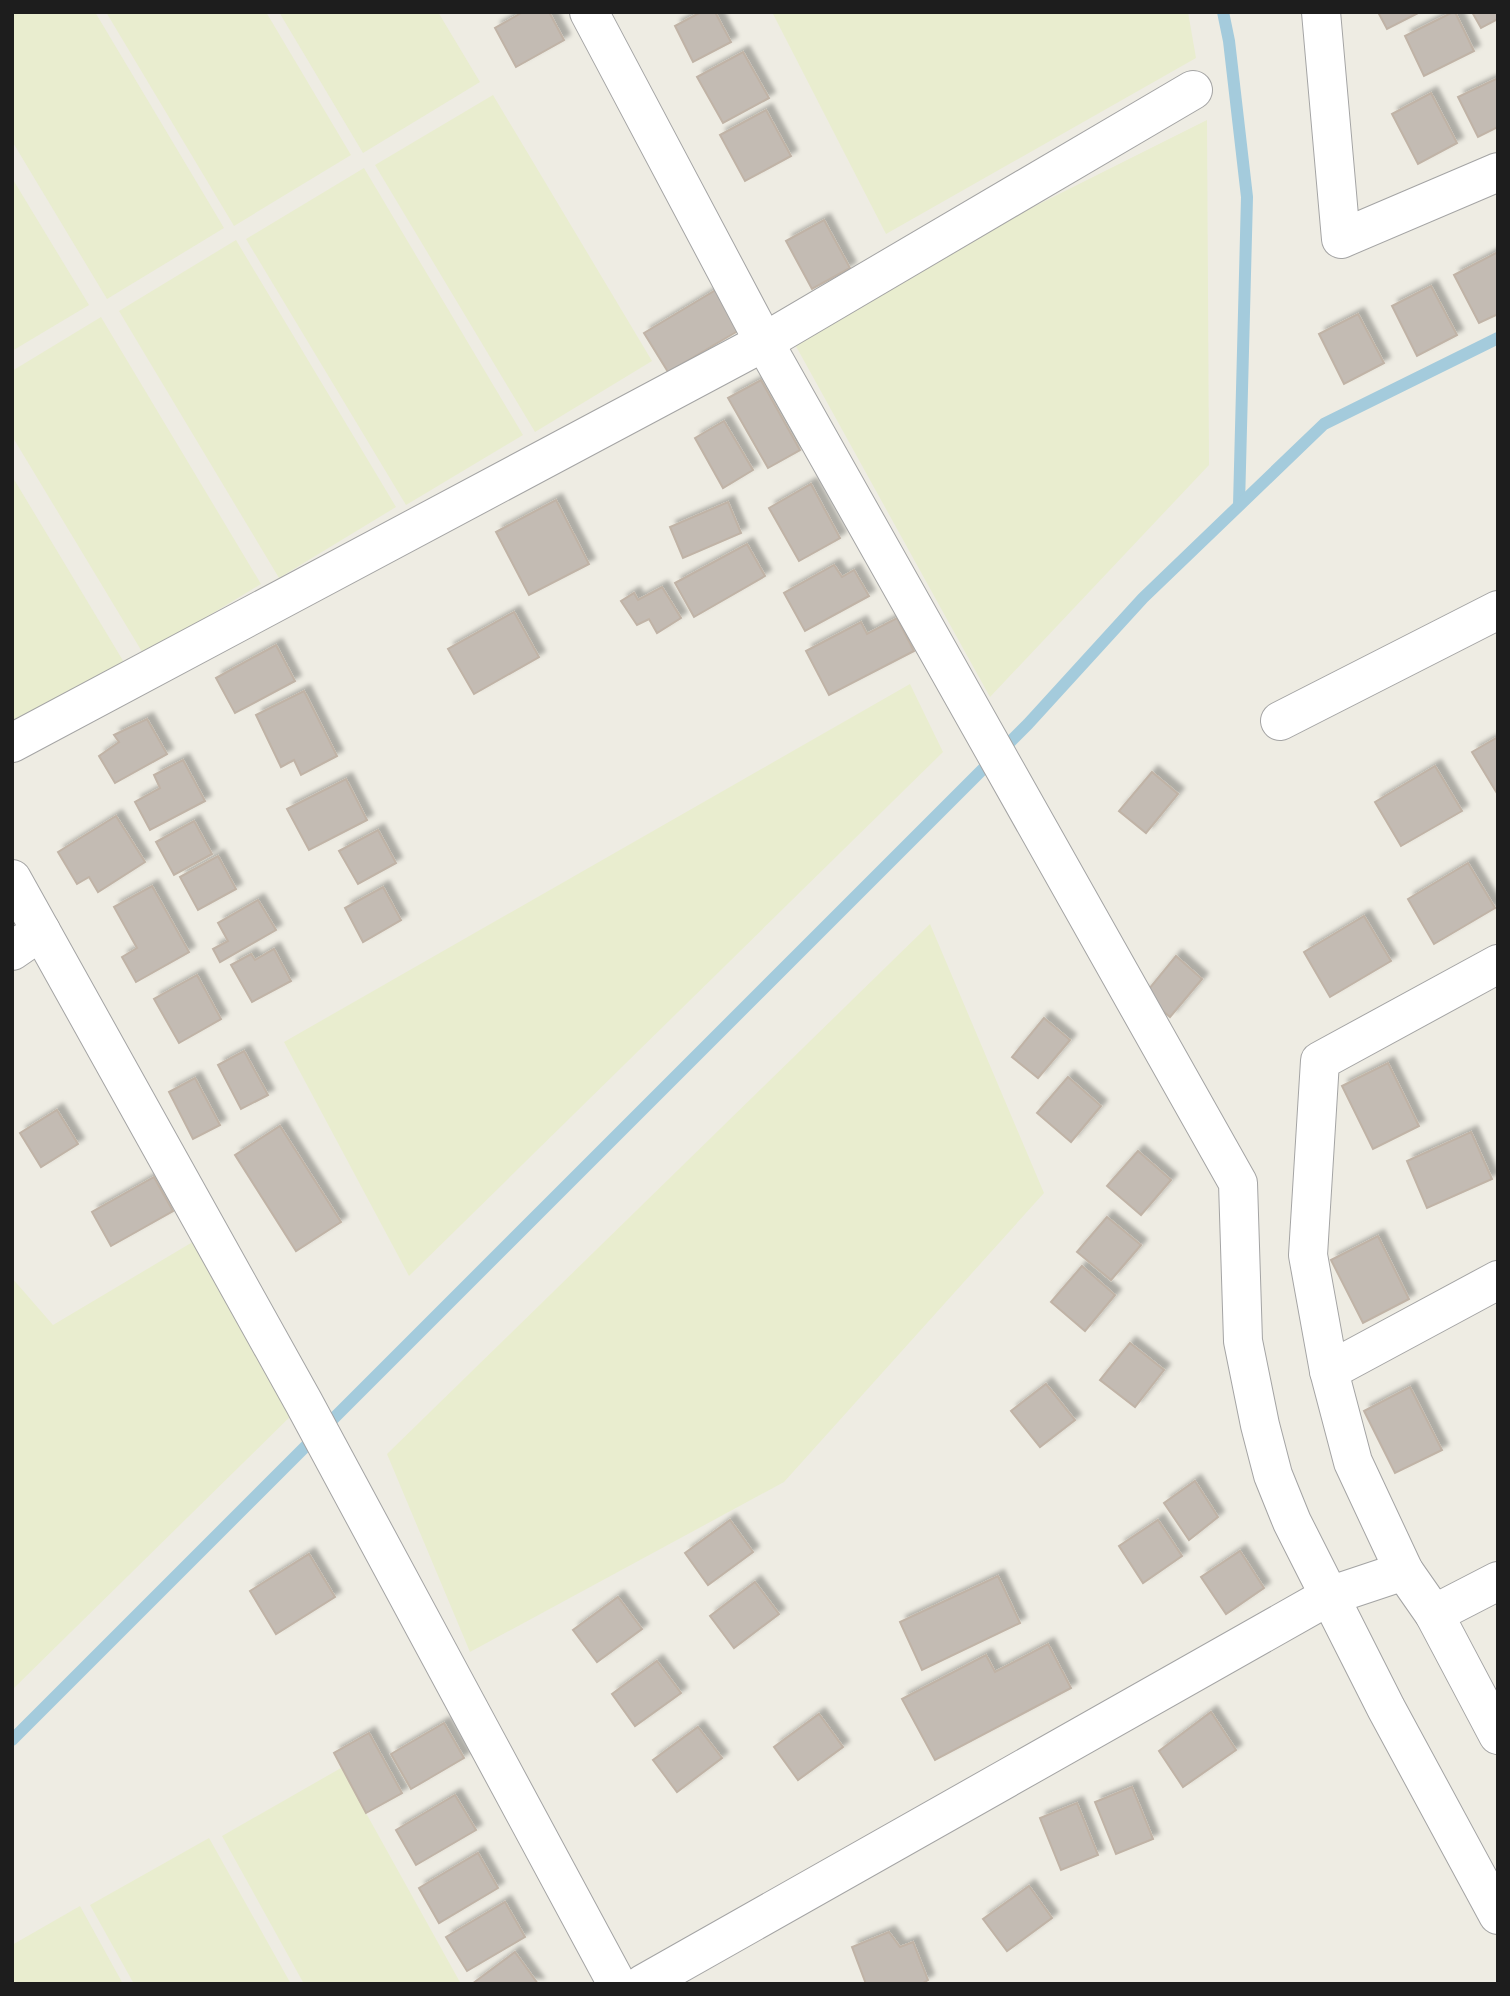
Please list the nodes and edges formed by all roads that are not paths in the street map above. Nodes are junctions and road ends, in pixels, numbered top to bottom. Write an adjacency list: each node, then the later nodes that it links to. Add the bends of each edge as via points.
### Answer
1 (589, 12): 5 (street)
2 (1321, 12): 4 (street, via 1341,239)
3 (1193, 90): 5 (street)
4 (1498, 172)
5 (764, 342): 8 (street); 16 (street, via 1238,1183 1243,1341 1260,1425 1273,1475)
6 (1498, 610): 7 (street)
7 (1280, 721)
8 (12, 743)
9 (12, 878): 10 (street)
10 (27, 941): 20 (street, via 304,1403)
11 (1498, 964): 13 (street, via 1320,1060 1308,1255)
12 (1498, 1280): 13 (street)
13 (1329, 1371): 14 (street, via 1353,1462)
14 (1404, 1570): 16 (street); 17 (street)
15 (1498, 1581): 17 (street)
16 (1329, 1596): 19 (street); 21 (street)
17 (1434, 1614): 18 (street)
18 (1498, 1735)
19 (1498, 1915)
20 (617, 1984)
21 (643, 1984)

